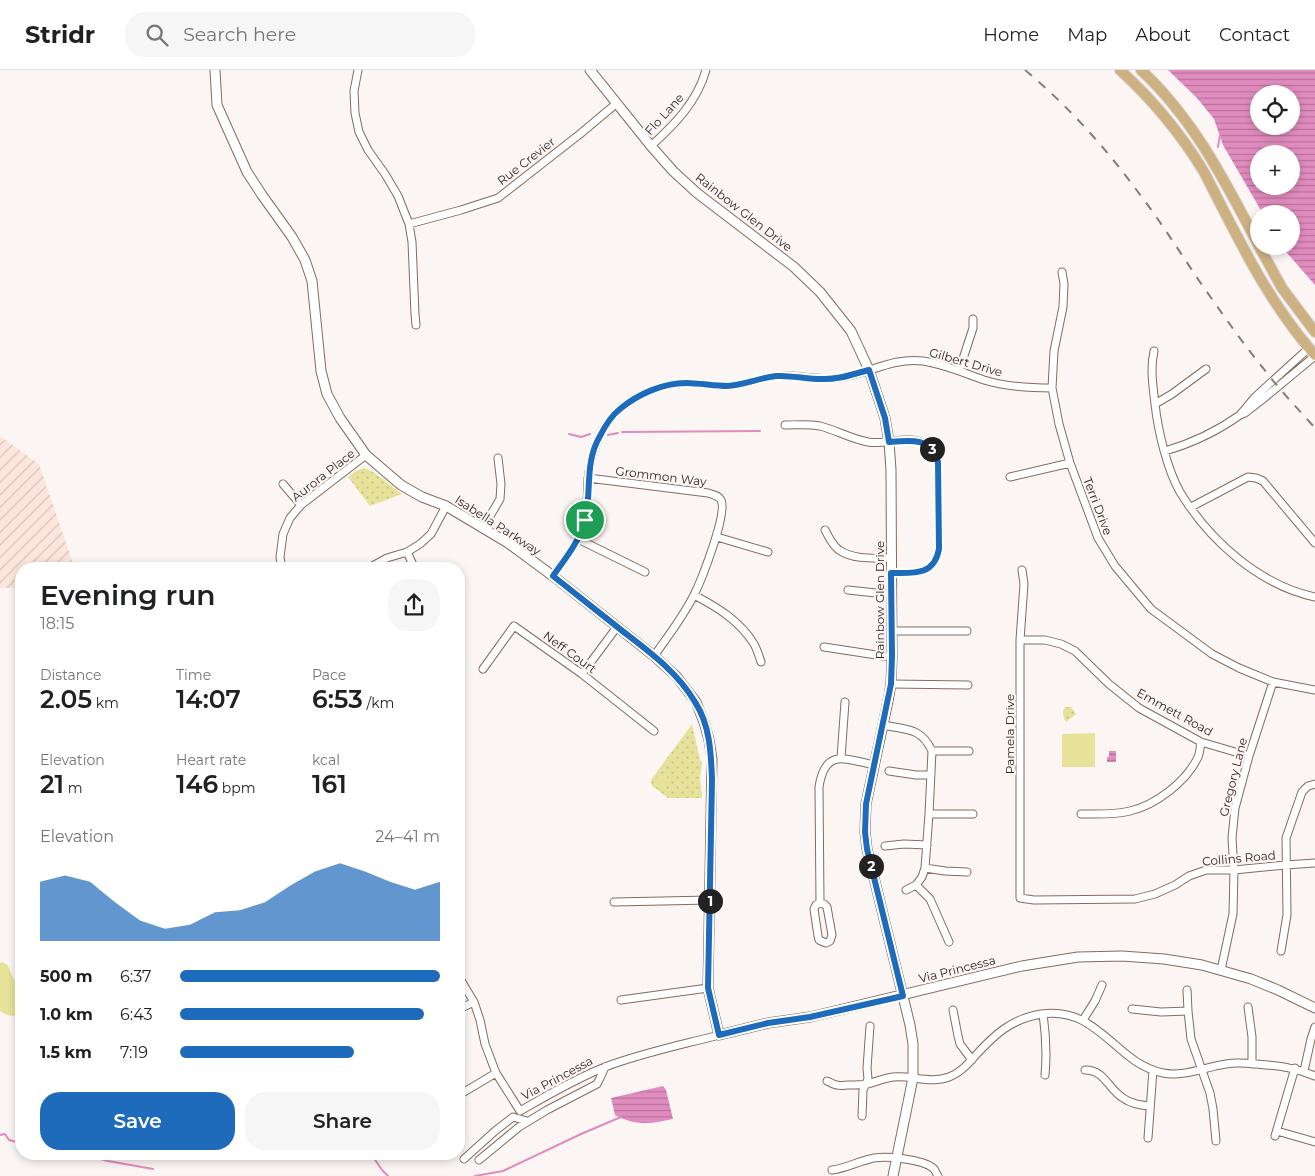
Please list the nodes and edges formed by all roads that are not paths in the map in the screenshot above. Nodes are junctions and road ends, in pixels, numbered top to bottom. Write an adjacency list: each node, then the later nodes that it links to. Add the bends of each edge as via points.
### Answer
1 (215, 70): 26 (street, Isabella Parkway, via 217,105 247,172 305,260 312,281 321,372 327,394)
2 (358, 70): 9 (street, via 354,91 359,132 398,196)
3 (590, 70): 7 (street, Rainbow Glen Drive)
4 (706, 70): 8 (street, Flo Lane, via 690,106)
5 (1120, 70): 17 (main road, via 1157,107 1194,155 1268,293)
6 (1141, 70): 10 (main road, via 1204,145)
7 (616, 103): 8 (street, Rainbow Glen Drive); 9 (street, Rue Crevier, via 498,198)
8 (651, 146): 19 (street, Rainbow Glen Drive, via 697,193 794,267 820,292 851,331)
9 (410, 224): 14 (street)
10 (1250, 229)
11 (1264, 255): 15 (main road, via 1282,288)
12 (1062, 272): 21 (street, Terri Drive, via 1063,307 1054,351)
13 (973, 319): 20 (street)
14 (416, 325)
15 (1315, 332)
16 (1154, 352): 22 (street)
17 (1314, 352): 25 (street, via 1225,426)
18 (1206, 368): 22 (street)
19 (869, 370): 20 (street, Gilbert Drive, via 909,360 935,363); 24 (street, Rainbow Glen Drive, via 885,418); 30 (street, Gilbert Drive, via 839,378 774,376 736,386 687,383 658,388 620,409 608,422 598,439)
20 (959, 371): 21 (street, Gilbert Drive, via 1006,386)
21 (1052, 388): 28 (street, Terri Drive)
22 (1155, 404): 25 (street)
23 (785, 425): 24 (street, via 810,425 863,441)
24 (889, 442): 42 (street, Rainbow Glen Drive); 48 (street, via 906,440 928,445 938,462 937,559 924,570)
25 (1165, 451): 34 (street, via 1180,491)
26 (366, 455): 32 (street, Aurora Place); 33 (street, Isabella Parkway, via 401,485)
27 (498, 458): 35 (street, via 500,499)
28 (1070, 464): 29 (street); 64 (street, Terri Drive, via 1098,538 1114,566 1151,609 1212,654)
29 (1010, 477)
30 (588, 478): 37 (street, Grommon Way, via 716,495 723,504); 38 (street, Gilbert Drive, via 585,520)
31 (283, 484): 32 (street)
32 (300, 505): 43 (street, Aurora Place, via 283,534)
33 (446, 506): 35 (street, Isabella Parkway); 40 (street, via 431,534)
34 (1191, 507): 39 (street, via 1248,477 1256,478 1263,481); 53 (street, via 1210,534 1236,558 1280,585)
35 (483, 528): 49 (street, Isabella Parkway)
36 (825, 530): 42 (street, via 839,550 852,556)
37 (717, 537): 41 (street); 52 (street, Grommon Way)
38 (578, 539): 47 (street); 49 (street, Gilbert Drive)
39 (1315, 543)
40 (407, 552): 44 (street); 45 (street)
41 (768, 552)
42 (891, 558): 48 (street, Rainbow Glen Drive)
43 (281, 562)
44 (380, 562)
45 (412, 562)
46 (1022, 570): 57 (street, Pamela Drive)
47 (645, 572)
48 (891, 573): 51 (street, Rainbow Glen Drive)
49 (553, 576): 54 (street, Isabella Parkway)
50 (848, 590): 51 (street)
51 (892, 592): 55 (street, Rainbow Glen Drive)
52 (694, 595): 59 (street, Grommon Way); 61 (street, via 717,607 738,624 754,645)
53 (1315, 597)
54 (617, 627): 59 (street, Isabella Parkway); 63 (street)
55 (892, 631): 56 (street); 60 (street, Rainbow Glen Drive)
56 (967, 631)
57 (1020, 640): 71 (street, Emmett Road, via 1045,640 1075,651 1139,708); 92 (street, Pamela Drive)
58 (824, 647): 60 (street)
59 (654, 656): 93 (street, Isabella Parkway, via 676,676 696,702 710,740)
60 (892, 656): 65 (street, Rainbow Glen Drive)
61 (761, 662)
62 (483, 669): 63 (street, Neff Court, via 514,626)
63 (582, 674): 70 (street, Neff Court)
64 (1274, 682): 67 (street, Terri Drive); 74 (street, Gregory Lane)
65 (891, 684): 66 (street); 69 (street, Rainbow Glen Drive)
66 (968, 685)
67 (1315, 690)
68 (845, 702): 75 (street)
69 (883, 725): 72 (street, via 922,735); 76 (street, Rainbow Glen Drive)
70 (654, 731)
71 (1201, 742): 74 (street, Emmett Road); 82 (street, via 1198,757 1179,784 1149,804 1111,814)
72 (932, 751): 73 (street); 78 (street)
73 (969, 751)
74 (1249, 756): 88 (street, Gregory Lane, via 1235,808 1232,838)
75 (841, 758): 76 (street); 95 (street, via 826,766 819,787)
76 (874, 765): 103 (street, Rainbow Glen Drive, via 866,804 866,840)
77 (889, 770): 78 (street)
78 (931, 775): 80 (street)
79 (1315, 784): 86 (street, via 1302,792 1286,838)
80 (929, 814): 81 (street); 83 (street)
81 (973, 814)
82 (1081, 814)
83 (927, 845): 84 (street); 87 (street)
84 (885, 846)
85 (1315, 863): 86 (street, Collins Road)
86 (1285, 865): 88 (street, Collins Road); 97 (street, via 1287,915)
87 (925, 868): 89 (street); 90 (street)
88 (1234, 870): 92 (street, Collins Road, via 1206,870 1155,894 1135,899); 98 (street, Gregory Lane, via 1233,914)
89 (967, 872)
90 (916, 884): 91 (street); 96 (street, via 930,899)
91 (906, 890)
92 (1020, 898)
93 (710, 900): 94 (street); 101 (street, Isabella Parkway)
94 (614, 902)
95 (820, 903): 95 (street, via 814,909 818,936 826,943 832,935 827,907)
96 (948, 942)
97 (1281, 951)
98 (1221, 970): 103 (street, Via Princessa, via 1164,959 1078,957 1022,966); 108 (street, Via Princessa, via 1251,979)
99 (1102, 985): 113 (street)
100 (465, 987): 105 (street)
101 (708, 988): 104 (street); 116 (street, Isabella Parkway)
102 (1187, 990): 111 (street)
103 (903, 996): 116 (street, Via Princessa); 128 (street, Rainbow Glen Drive, via 913,1044)
104 (621, 1000)
105 (474, 1002): 106 (street); 125 (street)
106 (465, 1006)
107 (1248, 1007): 118 (street)
108 (1315, 1008)
109 (1132, 1009): 111 (street)
110 (953, 1010): 117 (street, via 960,1044)
111 (1188, 1011): 123 (street, via 1191,1039)
112 (1043, 1014): 113 (street, via 1063,1014); 117 (street, via 1021,1020 999,1032); 126 (street, via 1047,1058)
113 (1083, 1020): 122 (street, via 1139,1064)
114 (870, 1026): 130 (street)
115 (1315, 1027): 124 (street)
116 (719, 1035): 119 (street, Via Princessa)
117 (972, 1060): 128 (street, via 948,1078)
118 (1252, 1064): 120 (street); 123 (street, via 1226,1064)
119 (605, 1067): 125 (street, Via Princessa, via 520,1111); 134 (street, Via Princessa, via 593,1086)
120 (1295, 1068): 124 (street); 137 (street, via 1276,1133)
121 (1085, 1070): 132 (street, via 1099,1073 1123,1098)
122 (1153, 1070): 123 (street, via 1178,1074); 132 (street)
123 (1201, 1070): 136 (street, via 1210,1094)
124 (1304, 1071): 127 (street)
125 (496, 1073): 131 (street)
126 (1045, 1075)
127 (1315, 1076)
128 (913, 1078): 130 (street, via 893,1077); 139 (street, Rainbow Glen Drive)
129 (826, 1081): 130 (street, via 838,1086)
130 (866, 1084): 133 (street)
131 (465, 1091)
132 (1150, 1106): 135 (street)
133 (862, 1116)
134 (527, 1121): 138 (street, Via Princessa, via 513,1117); 140 (street, Via Princessa)
135 (1148, 1138)
136 (1216, 1141)
137 (1315, 1142)
138 (465, 1158)
139 (897, 1158): 141 (street, via 872,1158); 142 (street, Rainbow Glen Drive); 143 (street, via 926,1164)
140 (479, 1160)
141 (832, 1170)
142 (893, 1176)
143 (938, 1176)

